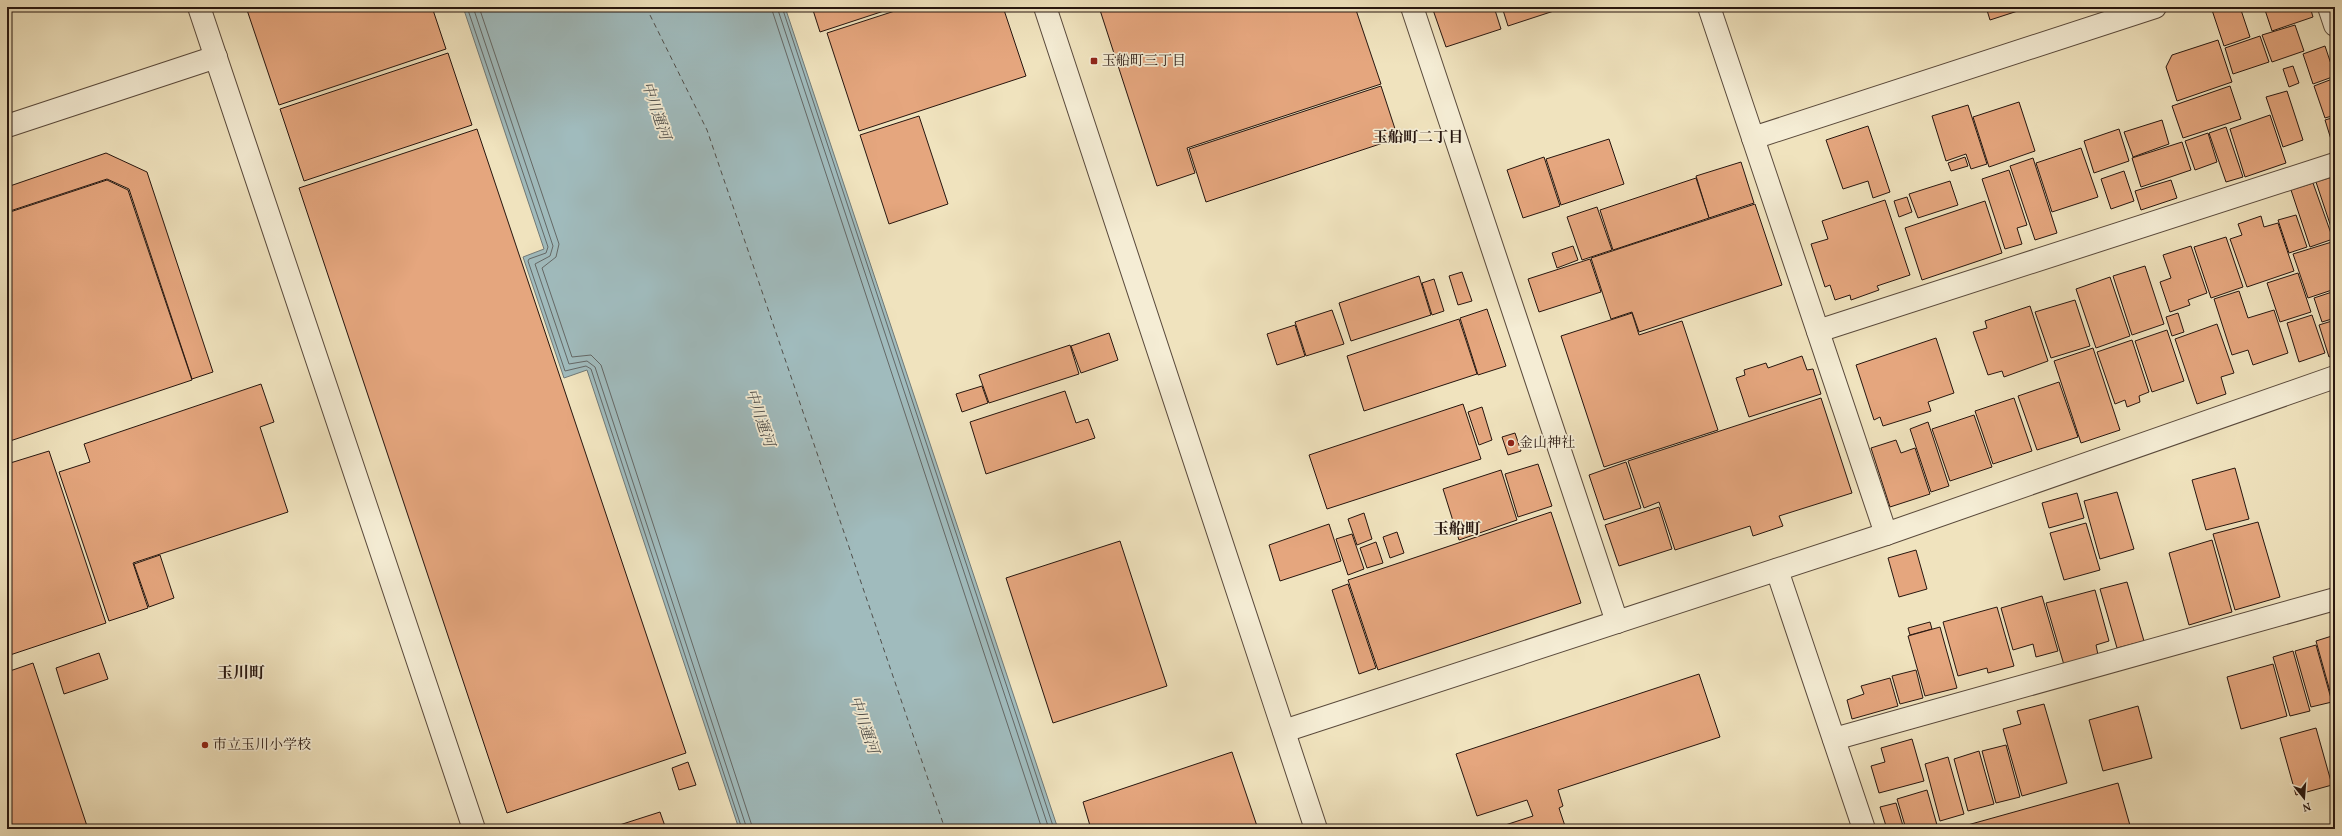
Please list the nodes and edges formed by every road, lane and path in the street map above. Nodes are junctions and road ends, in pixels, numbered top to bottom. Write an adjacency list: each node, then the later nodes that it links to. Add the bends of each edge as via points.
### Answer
1 (199, 7): 8 (street)
2 (1045, 7): 18 (street)
3 (1412, 7): 17 (street)
4 (1709, 7): 10 (street)
5 (2155, 7): 10 (street)
6 (2329, 7): 7 (street)
7 (2335, 25)
8 (216, 58): 9 (street); 20 (street)
9 (7, 126)
10 (1753, 138): 12 (street)
11 (2335, 164): 12 (street)
12 (1818, 331): 14 (street)
13 (2335, 377): 14 (street)
14 (1886, 534): 15 (street)
15 (1777, 570): 17 (street); 19 (street)
16 (2335, 598): 19 (street)
17 (1617, 622): 18 (street)
18 (1284, 731): 21 (street)
19 (1834, 739): 22 (street)
20 (474, 829)
21 (1316, 829)
22 (1864, 829)

